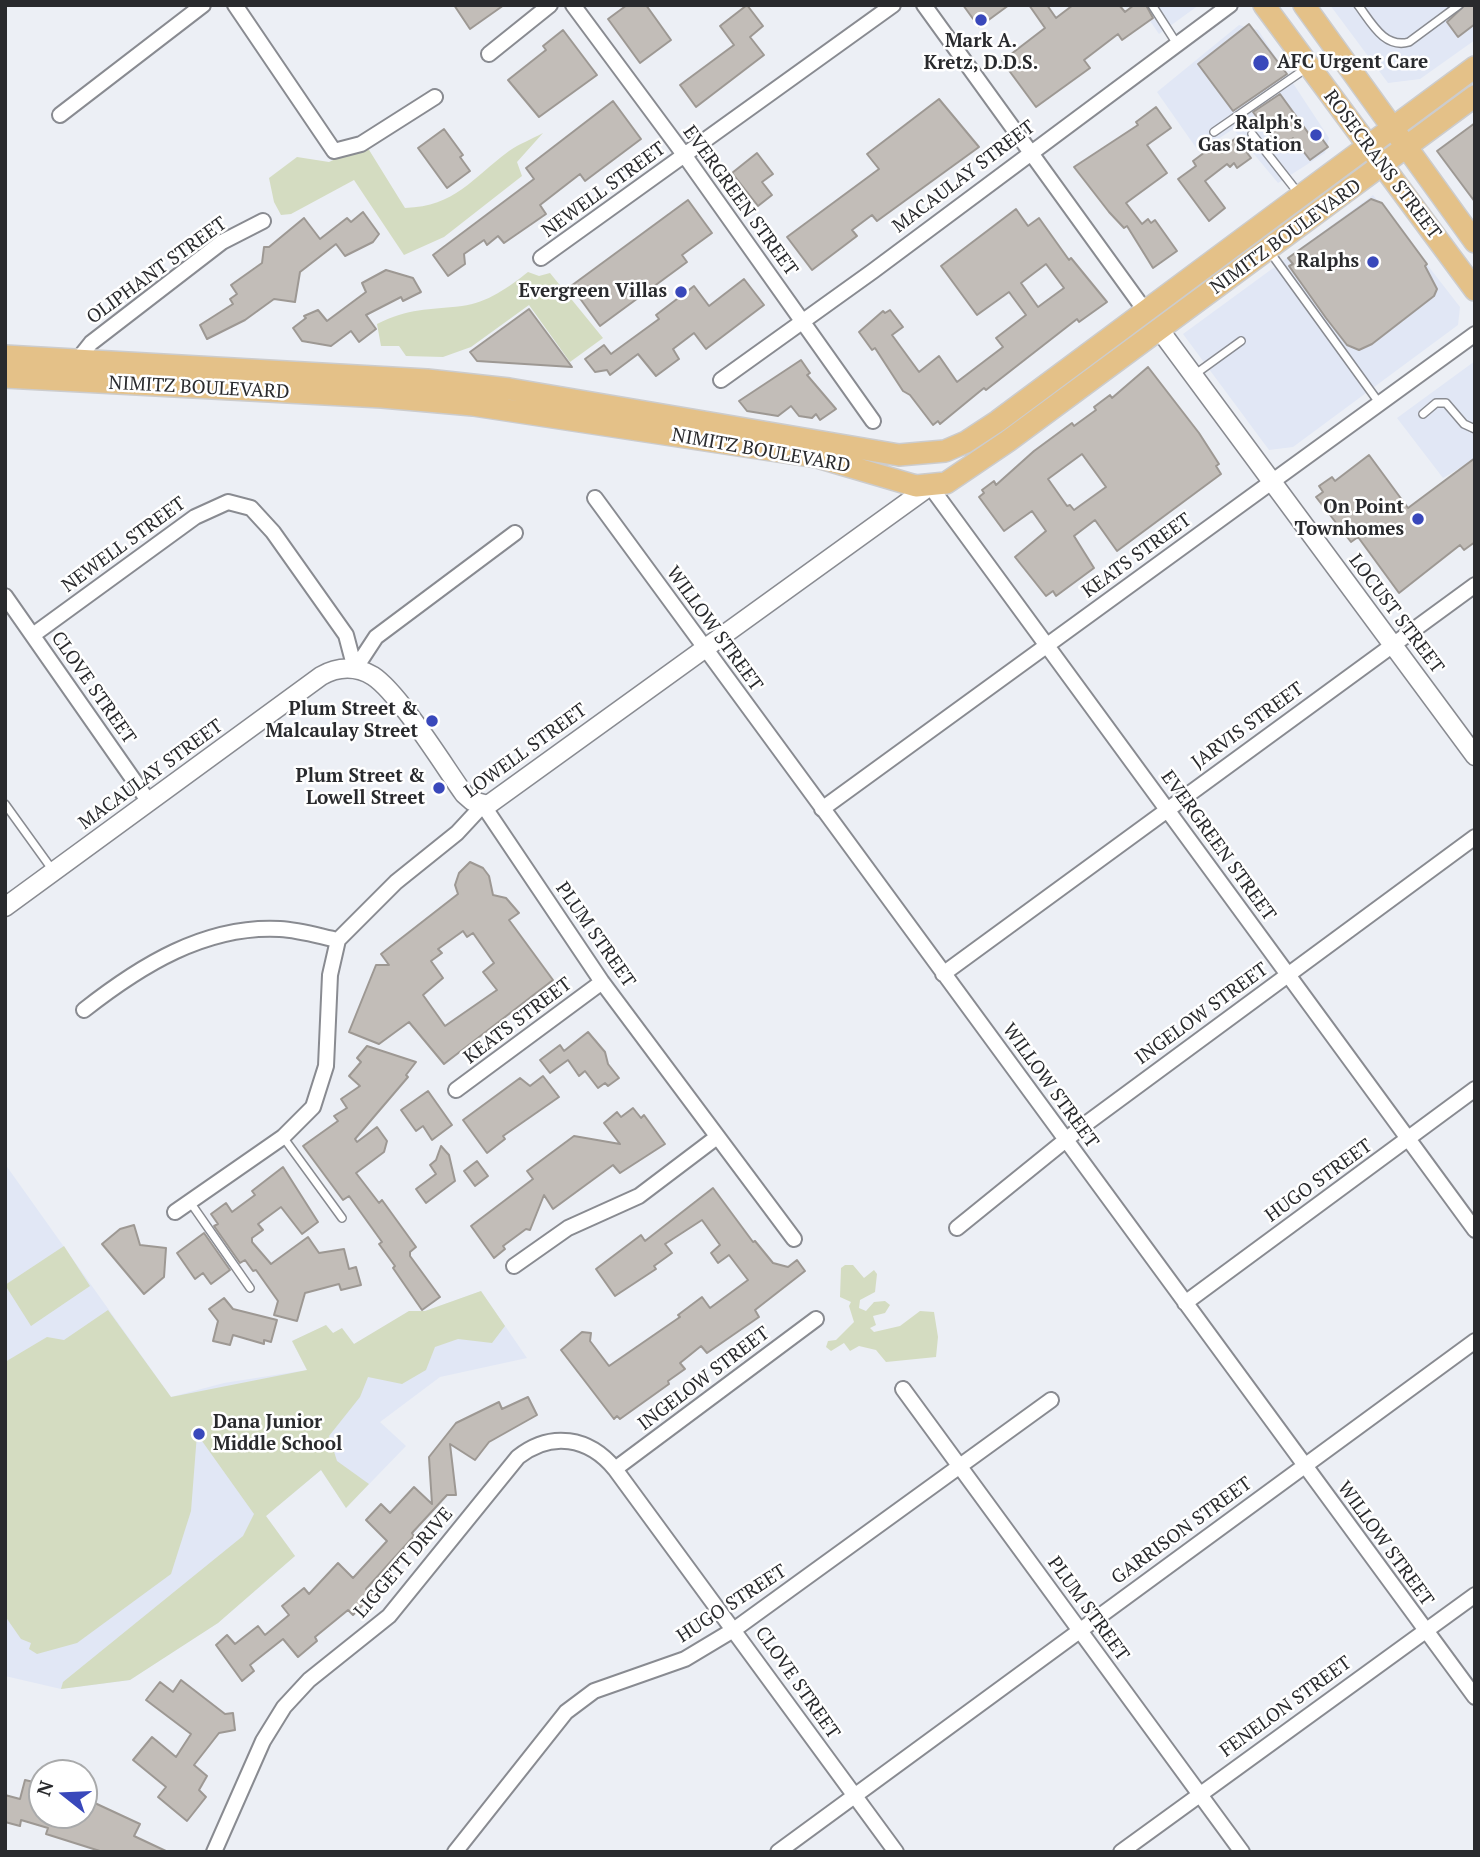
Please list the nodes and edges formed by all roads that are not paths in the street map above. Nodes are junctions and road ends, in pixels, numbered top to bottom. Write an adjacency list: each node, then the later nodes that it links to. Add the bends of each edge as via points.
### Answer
1 (203, 5): 19 (street)
2 (234, 5): 17 (street, via 334,151 361,144)
3 (550, 5): 14 (street)
4 (573, 5): 26 (street, EVERGREEN STREET)
5 (893, 5): 26 (street, NEWELL STREET)
6 (924, 5): 25 (street, LOCUST STREET)
7 (1152, 5): 13 (lane)
8 (1230, 5): 13 (street, MACAULAY STREET)
9 (1264, 5): 15 (main road, ROSECRANS STREET)
10 (1304, 5): 20 (main road, ROSECRANS STREET)
11 (1358, 5): 12 (lane, via 1380,34 1401,44)
12 (1459, 5)
13 (1177, 44): 25 (street, MACAULAY STREET)
14 (489, 54)
15 (1309, 66): 21 (lane); 23 (main road, ROSECRANS STREET)
16 (1475, 66): 20 (main road, NIMITZ BOULEVARD)
17 (435, 97)
18 (1474, 100): 24 (main road, NIMITZ BOULEVARD)
19 (60, 115)
20 (1392, 127): 23 (main road, NIMITZ BOULEVARD); 24 (main road, ROSECRANS STREET)
21 (1214, 132)
22 (1252, 134): 28 (lane)
23 (1366, 145): 27 (main road, ROSECRANS STREET); 28 (main road, NIMITZ BOULEVARD)
24 (1406, 149): 27 (main road, NIMITZ BOULEVARD); 30 (main road, ROSECRANS STREET)
25 (1030, 153): 34 (street, MACAULAY STREET); 35 (street, LOCUST STREET)
26 (685, 156): 32 (street, NEWELL STREET); 34 (street, EVERGREEN STREET)
27 (1382, 166): 31 (main road, NIMITZ BOULEVARD); 33 (main road, ROSECRANS STREET)
28 (1299, 195): 35 (main road, NIMITZ BOULEVARD)
29 (263, 221): 39 (street, OLIPHANT STREET, via 222,242 92,343)
30 (1475, 242)
31 (1269, 250): 35 (main road, NIMITZ BOULEVARD); 45 (lane)
32 (541, 258)
33 (1475, 290)
34 (803, 321): 43 (street, MACAULAY STREET); 47 (street, EVERGREEN STREET)
35 (1152, 321): 40 (street, LOCUST STREET); 49 (main road, NIMITZ BOULEVARD); 51 (main road, NIMITZ BOULEVARD, via 979,461 946,482)
36 (1475, 334): 45 (street, KEATS STREET)
37 (1241, 341): 40 (lane)
38 (5, 356): 39 (main road, NIMITZ BOULEVARD)
39 (80, 359): 42 (street, OLIPHANT STREET); 44 (street); 49 (main road, NIMITZ BOULEVARD, via 509,389 900,455 945,451)
40 (1193, 375): 50 (street, LOCUST STREET)
41 (5, 377): 42 (main road, NIMITZ BOULEVARD)
42 (56, 379): 44 (main road, NIMITZ BOULEVARD)
43 (721, 380)
44 (102, 384): 51 (main road, NIMITZ BOULEVARD, via 473,405 817,457 900,483)
45 (1380, 404): 50 (street, KEATS STREET)
46 (1423, 414): 48 (lane, via 1436,403 1446,403 1464,424)
47 (873, 421)
48 (1475, 429)
49 (979, 434): 51 (main road)
50 (1270, 483): 57 (street, LOCUST STREET); 58 (street, KEATS STREET)
51 (930, 486): 58 (street, EVERGREEN STREET); 59 (street, LOWELL STREET)
52 (594, 498): 59 (street, WILLOW STREET)
53 (515, 533): 60 (street, via 376,637)
54 (1475, 586): 57 (street, JARVIS STREET)
55 (5, 596): 56 (street, CLOVE STREET)
56 (33, 635): 60 (street, NEWELL STREET, via 214,506 228,502 251,508 274,532 346,635); 62 (street, CLOVE STREET)
57 (1393, 644): 61 (street, LOCUST STREET); 66 (street, JARVIS STREET)
58 (1048, 645): 65 (street, KEATS STREET); 66 (street, EVERGREEN STREET)
59 (703, 648): 64 (street, LOWELL STREET, via 493,803); 65 (street, WILLOW STREET)
60 (355, 669): 62 (street, MACAULAY STREET, via 336,669 321,676); 64 (street, PLUM STREET, via 382,683 464,794)
61 (1475, 756)
62 (149, 802): 68 (street, MACAULAY STREET)
63 (5, 804): 68 (lane)
64 (483, 805): 70 (street, LOWELL STREET); 73 (street, PLUM STREET)
65 (821, 809): 71 (street, WILLOW STREET)
66 (1167, 810): 71 (street, JARVIS STREET); 72 (street, EVERGREEN STREET)
67 (1475, 837): 72 (street, INGELOW STREET)
68 (54, 872): 69 (street, MACAULAY STREET)
69 (5, 907)
70 (338, 940): 74 (street, via 273,929 209,940 155,960); 77 (street, via 330,975 324,1079 313,1107)
71 (943, 974): 80 (street, WILLOW STREET)
72 (1289, 974): 79 (street, EVERGREEN STREET); 80 (street, INGELOW STREET)
73 (602, 982): 76 (street, KEATS STREET); 78 (street, PLUM STREET)
74 (84, 1010)
75 (1475, 1089): 79 (street, HUGO STREET)
76 (456, 1090)
77 (283, 1137): 81 (street); 83 (lane)
78 (717, 1137): 86 (street, PLUM STREET); 87 (street, via 639,1196 568,1228)
79 (1409, 1139): 85 (street, EVERGREEN STREET); 89 (street, HUGO STREET)
80 (1066, 1140): 84 (street, INGELOW STREET); 89 (street, WILLOW STREET)
81 (190, 1201): 82 (street); 88 (lane)
82 (175, 1212)
83 (342, 1218)
84 (957, 1228)
85 (1475, 1230)
86 (794, 1239)
87 (514, 1266)
88 (250, 1288)
89 (1185, 1303): 94 (street, WILLOW STREET)
90 (816, 1319): 96 (street, INGELOW STREET)
91 (1475, 1340): 94 (street, GARRISON STREET)
92 (903, 1389): 95 (street, PLUM STREET)
93 (1051, 1400): 95 (street, HUGO STREET)
94 (1304, 1466): 99 (street, GARRISON STREET); 100 (street, WILLOW STREET)
95 (959, 1467): 98 (street, HUGO STREET); 99 (street, PLUM STREET)
96 (615, 1469): 98 (street, CLOVE STREET); 104 (street, LIGGETT DRIVE, via 600,1452 570,1440 540,1443 518,1457 389,1616 309,1680 284,1707 263,1741)
97 (1475, 1595): 100 (street, FENELON STREET)
98 (735, 1629): 103 (street, CLOVE STREET); 105 (street, HUGO STREET, via 685,1659 594,1691 566,1712)
99 (1078, 1630): 102 (street, PLUM STREET); 103 (street, GARRISON STREET)
100 (1425, 1631): 101 (street, WILLOW STREET); 102 (street, FENELON STREET)
101 (1475, 1698)
102 (1199, 1794): 108 (street, FENELON STREET); 109 (street, PLUM STREET)
103 (854, 1796): 106 (street, GARRISON STREET); 107 (street, CLOVE STREET)
104 (215, 1852)
105 (455, 1852)
106 (778, 1852)
107 (896, 1852)
108 (1121, 1852)
109 (1242, 1852)

